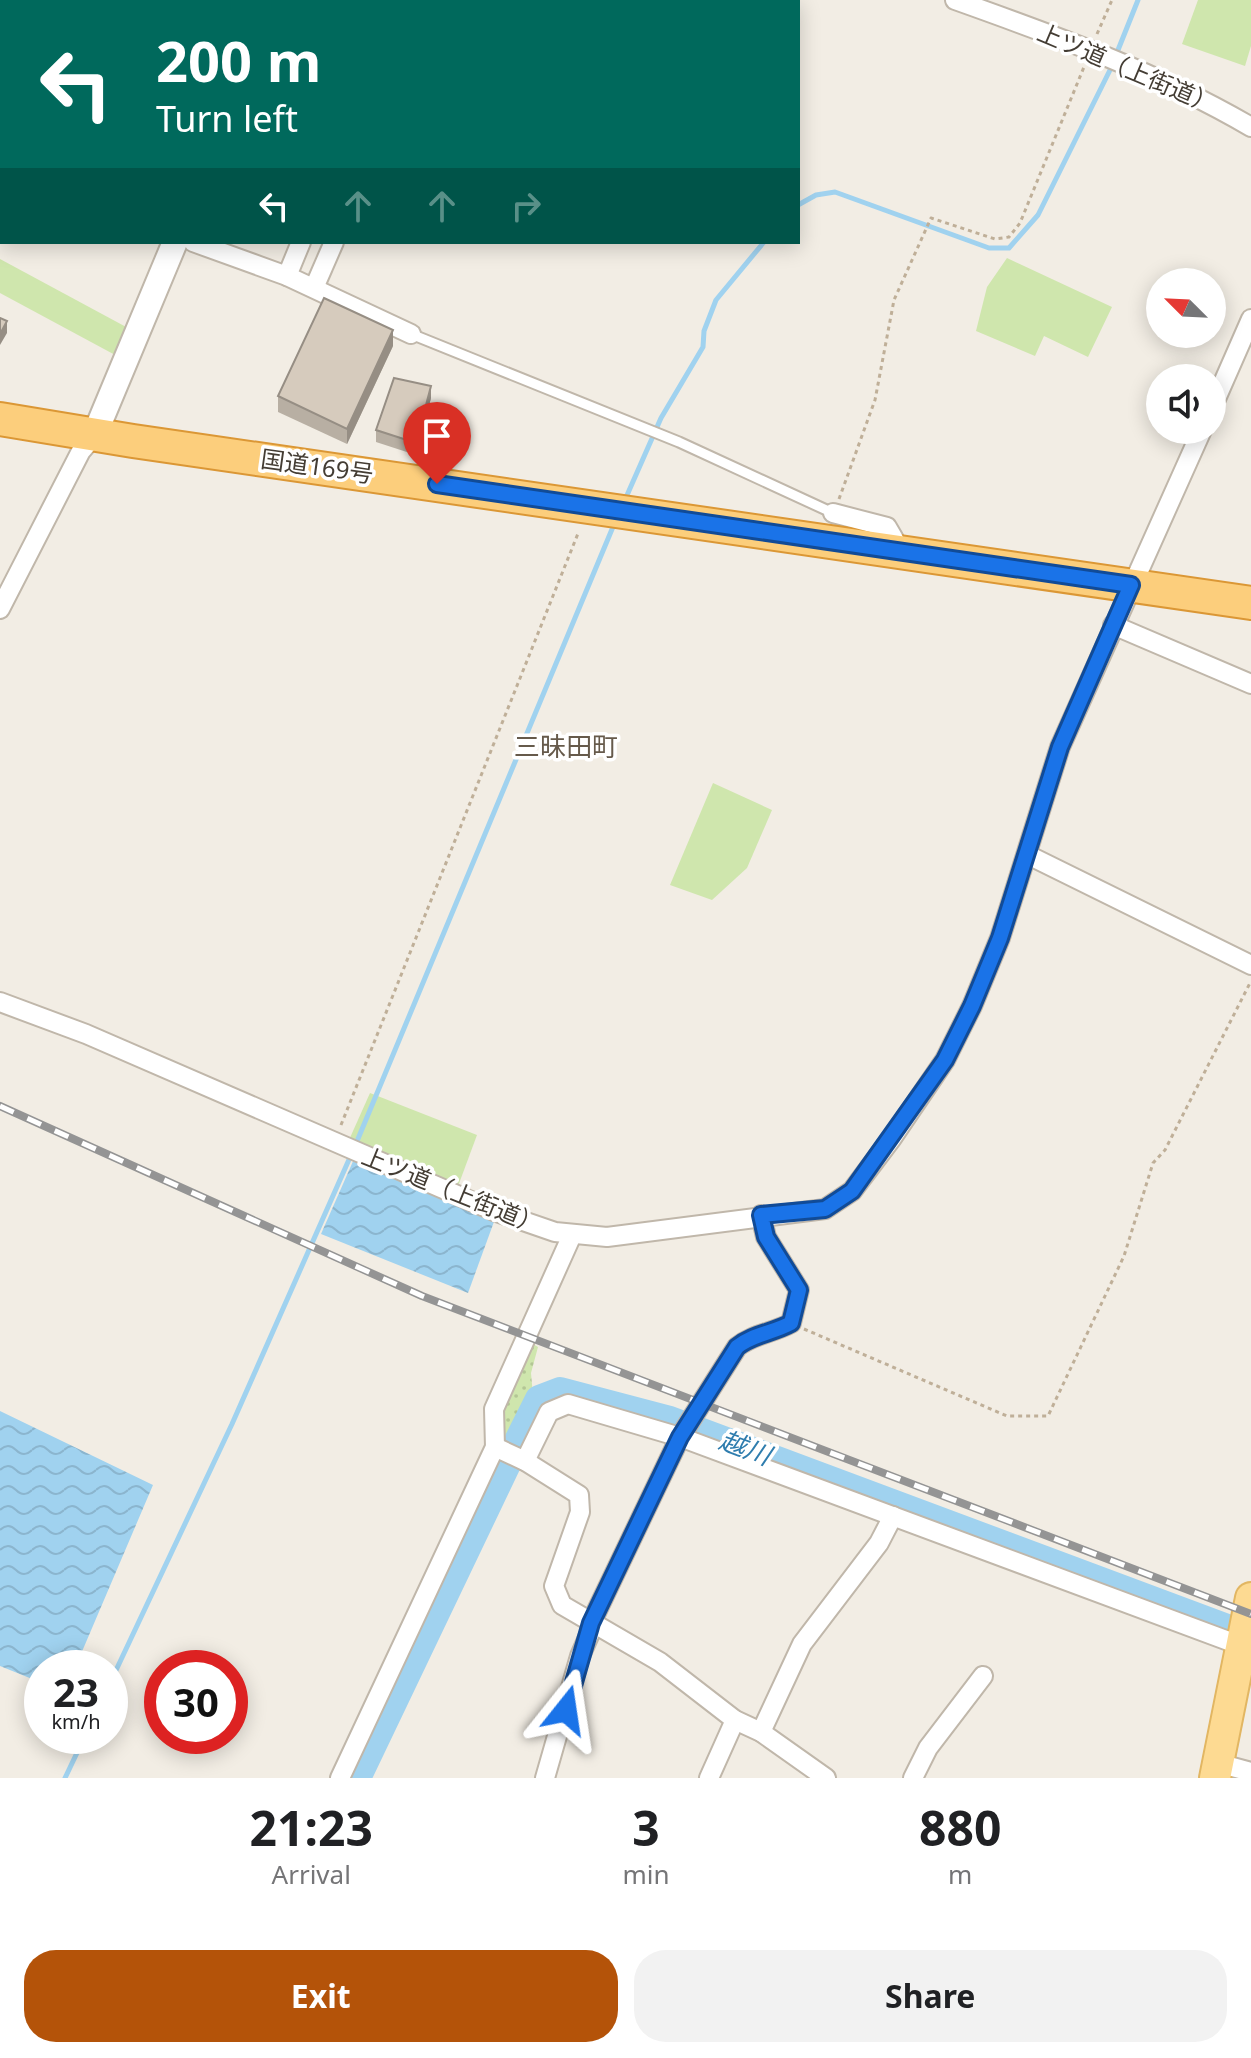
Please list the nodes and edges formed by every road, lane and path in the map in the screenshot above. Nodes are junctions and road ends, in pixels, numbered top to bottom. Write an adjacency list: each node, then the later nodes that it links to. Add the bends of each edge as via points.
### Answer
1 (955, 0): 3 (street, 上ツ道（上街道）)
2 (1112, 0): 3 (path)
3 (1091, 50): 4 (street, 上ツ道（上街道）); 18 (path, via 1020,223 1009,237 995,239 931,218 894,300 875,400)
4 (1251, 127)
5 (174, 244): 15 (street)
6 (199, 244): 9 (street)
7 (300, 244): 9 (street)
8 (333, 244): 10 (street)
9 (287, 276): 10 (street)
10 (314, 288): 12 (street)
11 (1251, 319): 13 (street)
12 (411, 334): 18 (lane, via 679,442)
13 (1226, 376)
14 (0, 419): 15 (highway, 国道169号)
15 (94, 436): 17 (highway, 国道169号); 22 (street, via 81,451)
16 (1196, 444): 20 (street, 上ツ道（上街道）)
17 (590, 505): 19 (highway, 国道169号); 29 (path)
18 (833, 513): 19 (street, via 887,527 894,539)
19 (892, 551): 20 (highway, 国道169号)
20 (1131, 585): 21 (highway, 国道169号); 23 (street, 上ツ道（上街道）)
21 (1251, 603)
22 (0, 609)
23 (1113, 625): 24 (street); 25 (street, 上ツ道（上街道）, via 1060,747)
24 (1251, 684)
25 (1028, 855): 26 (street); 30 (street, 上ツ道（上街道）, via 972,1006 945,1060 892,1138 852,1191 825,1209)
26 (1251, 965)
27 (1251, 981): 32 (path, via 1165,1150 1153,1163 1124,1256 1048,1416 1007,1416)
28 (0, 1002): 29 (street, 上ツ道（上街道）)
29 (334, 1143): 31 (street, 上ツ道（上街道）, via 494,1211)
30 (761, 1215): 31 (street, 上ツ道（上街道）, via 607,1237); 32 (street, via 766,1237 799,1290)
31 (572, 1235): 34 (street, via 494,1409)
32 (791, 1323): 33 (street, via 771,1334 749,1337 737,1347)
33 (680, 1437): 35 (street, via 568,1404 549,1412); 36 (street); 37 (street)
34 (495, 1447): 35 (street); 44 (street)
35 (525, 1461): 37 (street, via 579,1495 580,1512 554,1586 562,1605)
36 (893, 1516): 38 (street); 41 (street, via 879,1543 802,1644)
37 (593, 1623): 40 (street, via 660,1662); 45 (street)
38 (1246, 1627): 42 (main road)
39 (983, 1676): 48 (street, via 928,1748)
40 (735, 1720): 41 (street); 46 (street)
41 (761, 1732): 47 (street)
42 (1216, 1770): 43 (street)
43 (1251, 1772)
44 (340, 1778)
45 (545, 1778)
46 (709, 1778)
47 (826, 1778)
48 (913, 1778)

